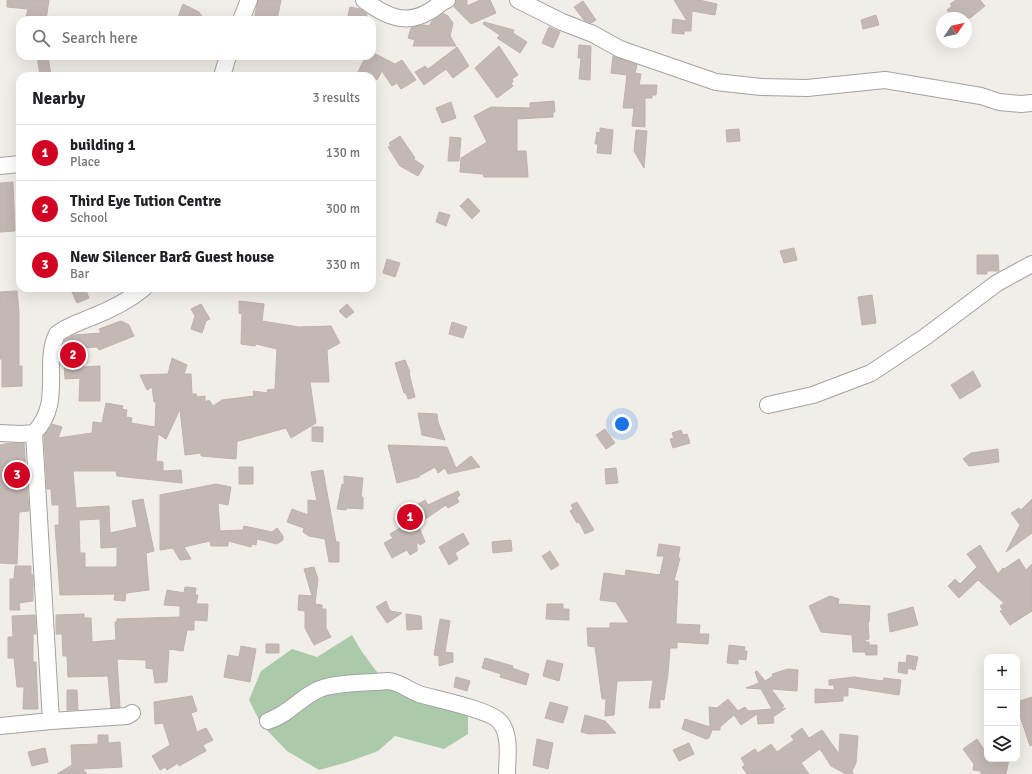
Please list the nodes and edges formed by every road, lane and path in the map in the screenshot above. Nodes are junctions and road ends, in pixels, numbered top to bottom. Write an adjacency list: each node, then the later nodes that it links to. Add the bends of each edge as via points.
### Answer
1 (249, 0): 5 (street)
2 (364, 0): 3 (street, via 380,12 396,18 410,19 423,15)
3 (447, 0)
4 (518, 0): 8 (street, via 620,49 716,82 761,87 807,88 885,80 981,96 999,102)
5 (243, 16)
6 (227, 60): 7 (street)
7 (223, 72)
8 (1032, 103)
9 (16, 164): 10 (street)
10 (0, 166)
11 (1032, 264): 13 (street, via 997,283 871,373 813,395)
12 (139, 292): 15 (street, via 112,309 57,334 48,408 43,422)
13 (768, 405)
14 (0, 433): 15 (street)
15 (34, 433): 17 (street)
16 (132, 712): 17 (street, via 127,716)
17 (52, 721): 19 (street)
18 (268, 721): 20 (street, via 289,712 304,698 321,688 395,682 413,692 465,706 500,721 508,742)
19 (0, 726)
20 (507, 774)

